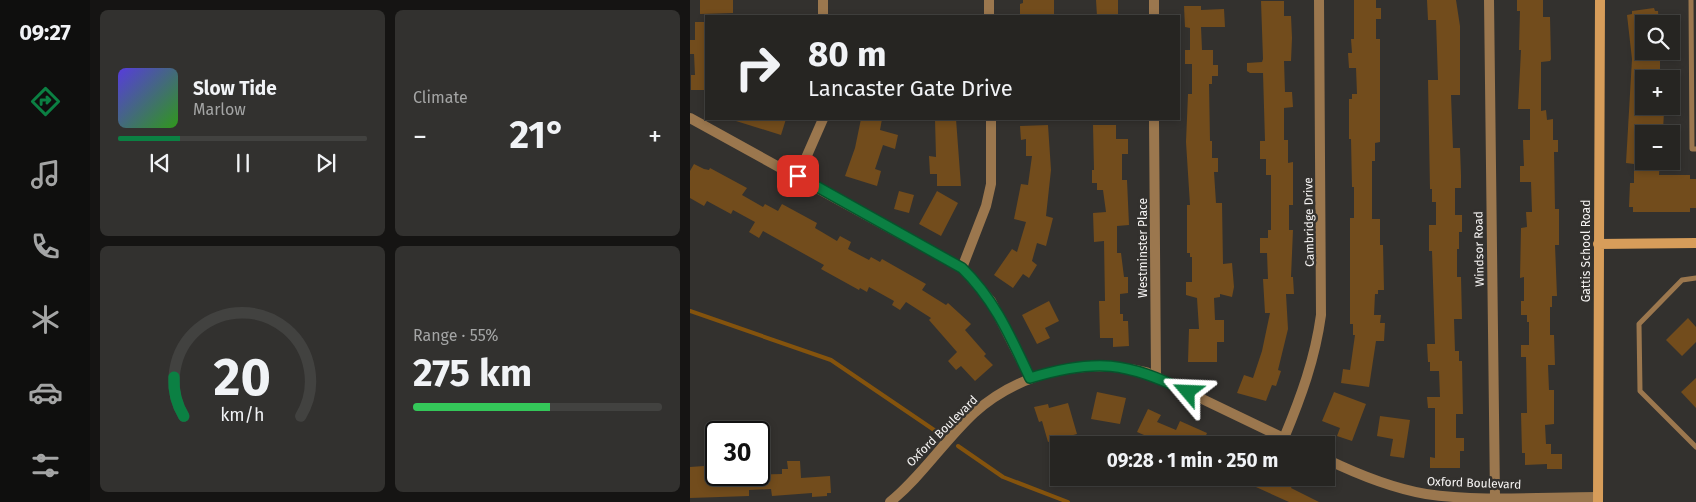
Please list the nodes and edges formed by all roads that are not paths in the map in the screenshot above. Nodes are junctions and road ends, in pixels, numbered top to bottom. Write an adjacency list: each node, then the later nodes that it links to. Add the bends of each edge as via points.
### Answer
1 (823, 0): 8 (street)
2 (989, 0): 9 (street)
3 (1154, 0): 10 (street)
4 (1319, 0): 24 (street, Cambridge Drive, via 1321,315 1308,380)
5 (1489, 0): 27 (street, Windsor Road)
6 (1600, 0): 18 (main road, Gattis School Road)
7 (1691, 0): 15 (lane, via 1692,149)
8 (823, 15)
9 (990, 15)
10 (1154, 15)
11 (690, 118): 16 (street)
12 (823, 120): 16 (street)
13 (991, 120): 19 (street, via 991,184)
14 (1154, 120): 21 (street, Westminster Place)
15 (1696, 149)
16 (798, 176): 19 (street)
17 (1696, 243): 18 (main road)
18 (1598, 244): 28 (main road, Gattis School Road)
19 (962, 268): 22 (street, via 991,301)
20 (1696, 278): 25 (lane, via 1682,280 1639,324 1640,391)
21 (1156, 376): 22 (street, Oxford Boulevard, via 1124,367 1091,365); 23 (street, Oxford Boulevard)
22 (1030, 378): 29 (street, Oxford Boulevard, via 974,414)
23 (1280, 436)
24 (1285, 436)
25 (1696, 446)
26 (1335, 463): 27 (street, Oxford Boulevard, via 1402,489 1437,496)
27 (1495, 497): 28 (street, Oxford Boulevard)
28 (1598, 500)
29 (890, 502)

